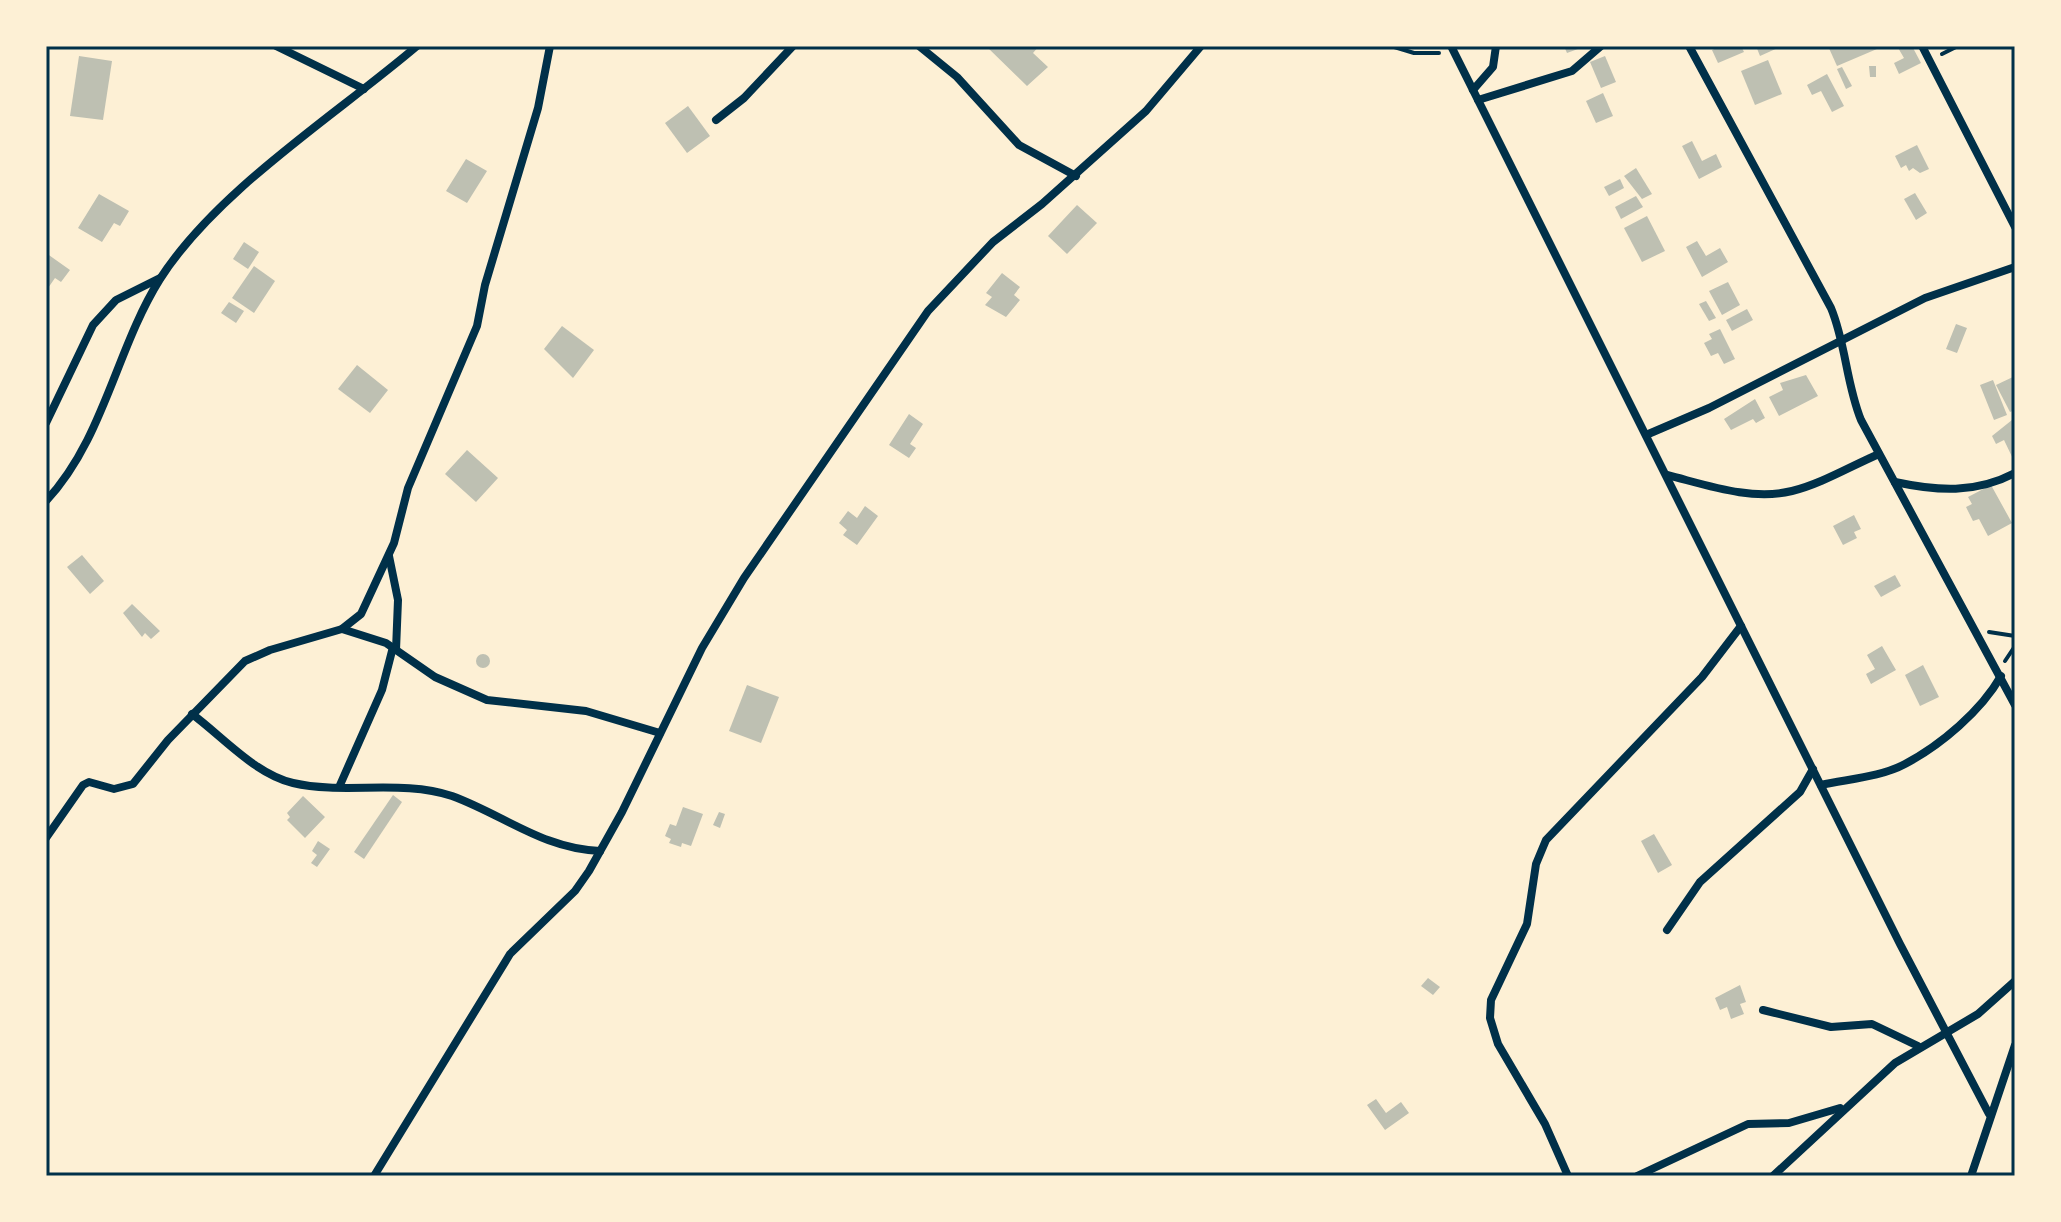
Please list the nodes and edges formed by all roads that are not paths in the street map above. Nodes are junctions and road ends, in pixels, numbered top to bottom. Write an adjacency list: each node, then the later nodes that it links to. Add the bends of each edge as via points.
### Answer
1 (276, 46): 12 (street)
2 (417, 46): 12 (street)
3 (550, 46): 28 (street, via 538,108 477,326 425,444)
4 (793, 46): 15 (street)
5 (919, 46): 16 (street, via 957,77 1019,145)
6 (1201, 46): 16 (street, via 1146,111)
7 (1496, 46): 13 (street, via 1493,67)
8 (1601, 46): 14 (street, via 1572,71)
9 (1689, 46): 20 (street, via 1791,230)
10 (1922, 46): 17 (street)
11 (1452, 50): 13 (street)
12 (364, 89): 19 (street, via 230,200)
13 (1473, 90): 14 (street)
14 (1478, 100): 22 (street)
15 (716, 120)
16 (1076, 176): 35 (street, via 993,242 928,311 744,578)
17 (2015, 227)
18 (2015, 267): 20 (street, via 1925,298)
19 (162, 277): 21 (street, via 116,300 93,325); 27 (street, via 137,321 83,448)
20 (1842, 338): 22 (street); 23 (street, via 1852,397)
21 (46, 423)
22 (1646, 435): 25 (street)
23 (1879, 454): 25 (street, via 1794,491 1771,495); 26 (street)
24 (2015, 473): 26 (street, via 1962,490)
25 (1667, 475): 29 (street)
26 (1895, 482): 32 (street)
27 (46, 501)
28 (388, 555): 30 (street, via 361,614); 31 (street, via 398,600)
29 (1741, 626): 36 (street); 50 (street, via 1686,694 1546,840 1536,864 1527,924 1491,1000 1498,1044 1545,1124)
30 (342, 629): 31 (street); 34 (street, via 245,661)
31 (394, 649): 35 (street, via 446,684 487,700 586,711); 37 (street)
32 (2001, 676): 33 (street); 38 (street, via 1988,697 1905,764)
33 (2015, 705)
34 (192, 714): 37 (street, via 260,768 293,783); 39 (street, via 133,784 114,789 83,785)
35 (660, 733): 40 (street)
36 (1813, 769): 38 (street); 41 (street, via 1800,792 1700,882)
37 (340, 785): 40 (street, via 448,795 570,850)
38 (1821, 785): 44 (street)
39 (46, 838)
40 (600, 851): 49 (street, via 575,891 510,954)
41 (1667, 930)
42 (2015, 981): 44 (street, via 1978,1014)
43 (1763, 1010): 46 (street, via 1831,1027 1872,1024)
44 (1944, 1031): 46 (street); 48 (street)
45 (2015, 1045): 48 (street)
46 (1918, 1046): 47 (street)
47 (1845, 1107): 51 (street, via 1789,1123 1748,1124); 52 (street)
48 (1989, 1114): 53 (street)
49 (374, 1176)
50 (1568, 1176)
51 (1637, 1176)
52 (1773, 1176)
53 (1971, 1176)

